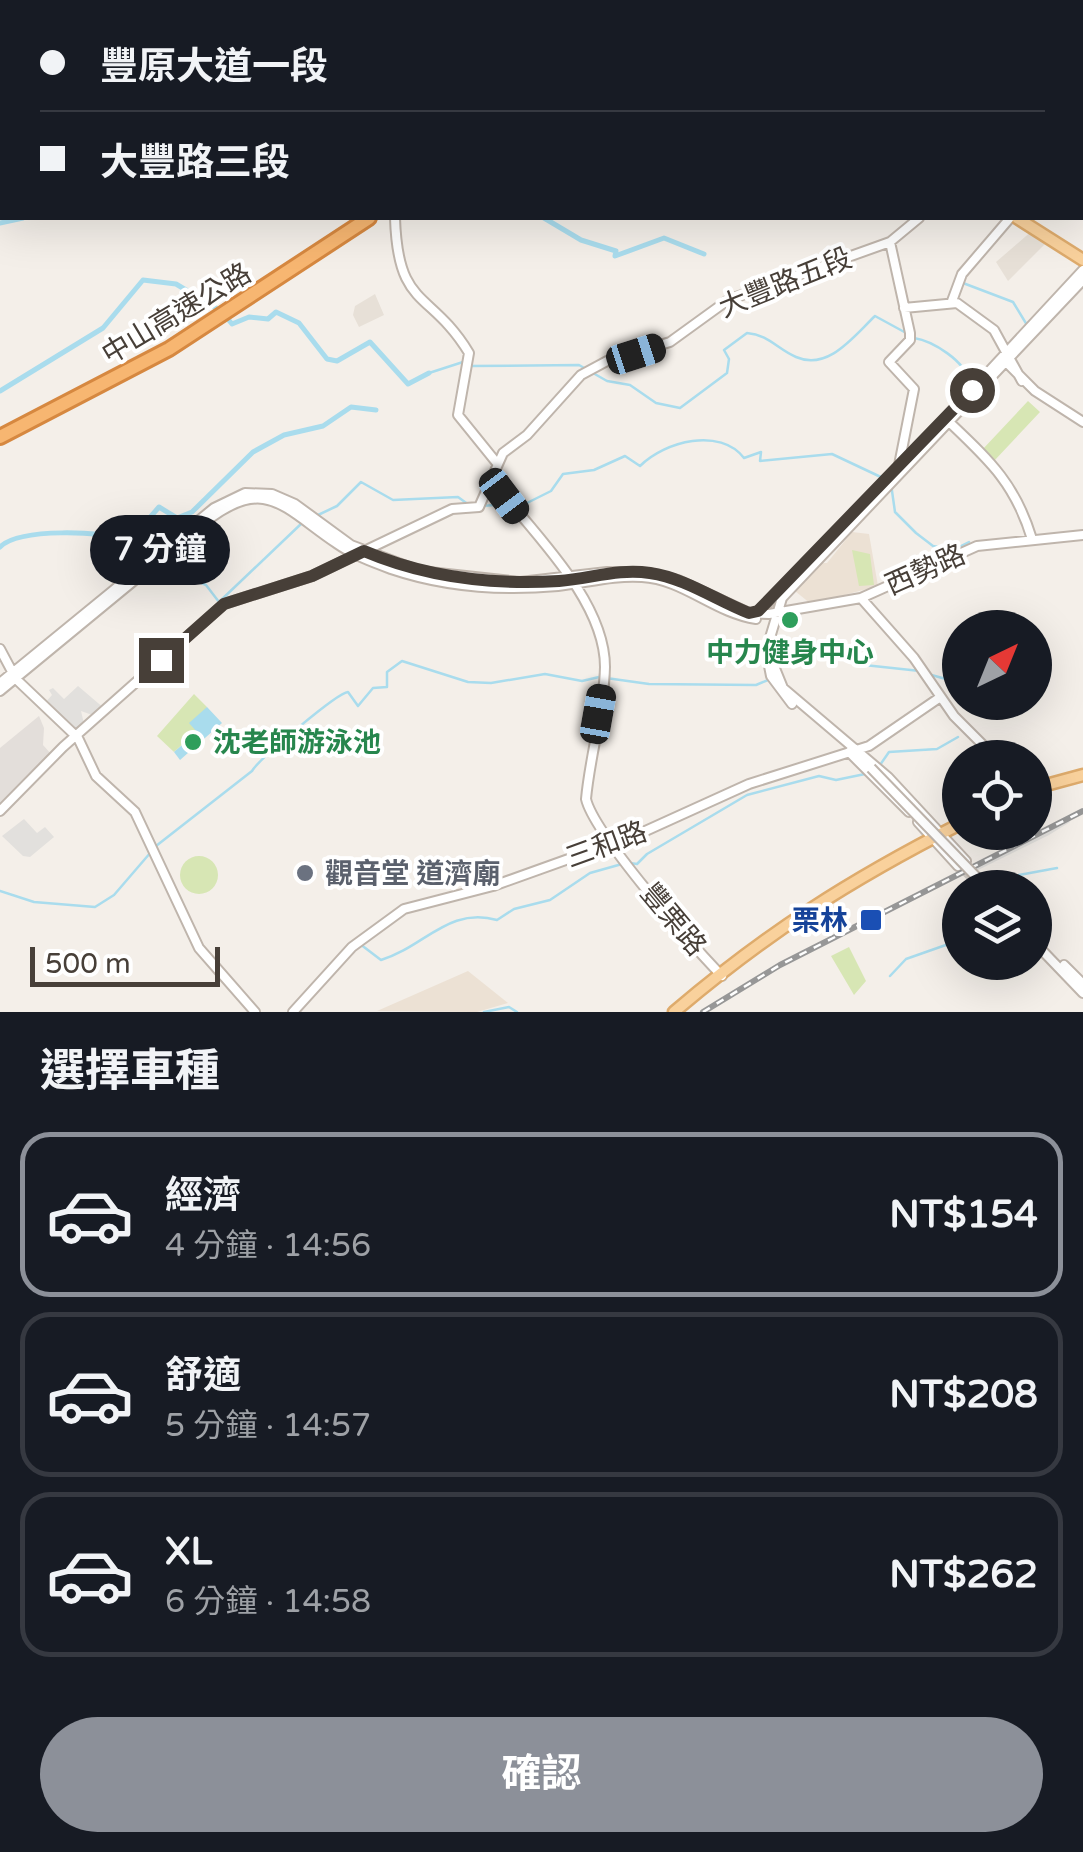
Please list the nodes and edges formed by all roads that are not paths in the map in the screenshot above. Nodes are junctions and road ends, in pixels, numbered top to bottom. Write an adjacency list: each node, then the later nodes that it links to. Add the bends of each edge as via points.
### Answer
1 (354, 220): 15 (highway, 中山高速公路, via 164,344)
2 (366, 220): 16 (highway, 中山高速公路, via 170,349)
3 (395, 220): 17 (street, via 405,281 468,348 458,415)
4 (917, 220): 8 (street, 大豐路五段)
5 (1012, 220): 10 (street, via 958,279)
6 (1017, 220): 9 (main road)
7 (1028, 220): 9 (main road)
8 (890, 242): 11 (street); 17 (street, 大豐路五段, via 728,300 670,342 594,366)
9 (1083, 268): 12 (street); 12 (street)
10 (952, 301): 11 (street); 12 (street, via 983,320)
11 (904, 308): 18 (street, via 910,340 890,362 914,389)
12 (1007, 356): 13 (street); 14 (street, via 1022,381)
13 (946, 419): 18 (street); 21 (street, via 1018,496)
14 (1083, 422)
15 (0, 429)
16 (0, 437)
17 (496, 462): 19 (street)
18 (899, 470): 24 (street)
19 (490, 478): 22 (street, via 465,509); 23 (street, 豐栗路)
20 (1083, 535): 21 (street, 西勢路)
21 (1032, 539): 25 (street, 西勢路, via 976,546)
22 (359, 553): 23 (street, via 444,575); 30 (street, via 269,499 238,501); 33 (street, via 216,608)
23 (572, 582): 27 (street, via 608,572 649,572); 40 (street, 豐栗路, via 600,629 604,652 586,799)
24 (781, 595): 26 (street); 26 (street); 27 (street)
25 (861, 598): 26 (street, 西勢路); 32 (street)
26 (779, 613): 27 (street, 西勢路); 28 (street)
27 (752, 616): 28 (street)
28 (768, 627): 35 (street, via 768,668 779,690)
29 (0, 649): 30 (street)
30 (14, 677): 31 (street); 33 (street)
31 (0, 687)
32 (939, 698): 34 (street); 35 (street, 三和路, via 883,738)
33 (78, 738): 38 (street); 48 (street, via 96,776 141,822 199,948)
34 (979, 740)
35 (852, 751): 39 (street); 40 (street, 三和路, via 749,784); 41 (street, bridge)
36 (1083, 777): 37 (main road)
37 (1052, 786)
38 (0, 811)
39 (941, 840): 44 (main road, via 786,927)
40 (608, 843): 44 (street, 豐栗路); 49 (street, 三和路, via 493,886 397,912 352,947)
41 (967, 870)
42 (1052, 956): 45 (street)
43 (1052, 959): 46 (street)
44 (721, 974): 47 (main road)
45 (1083, 984)
46 (1083, 993)
47 (678, 1011)
48 (255, 1012)
49 (293, 1012)

